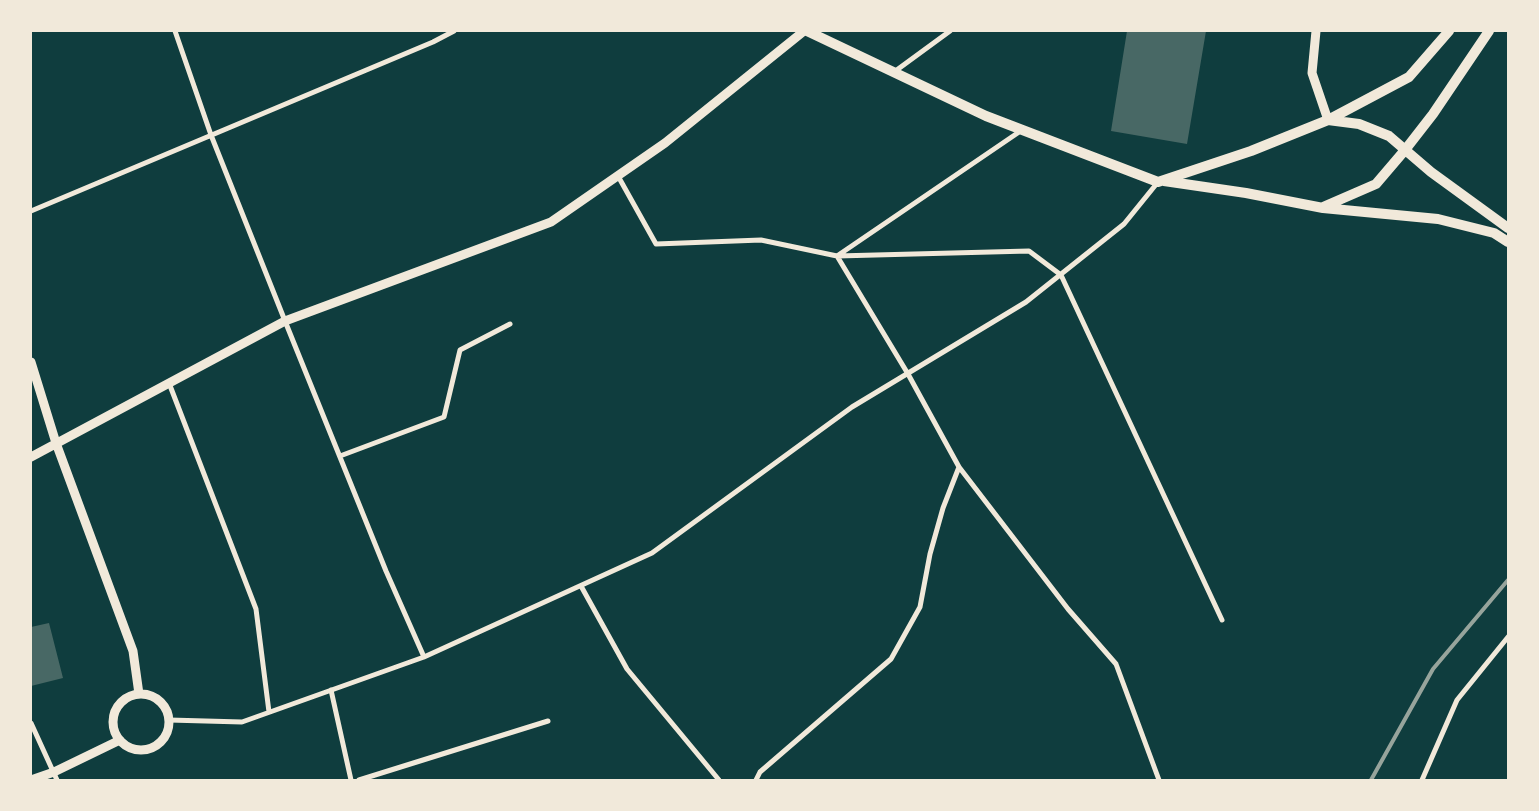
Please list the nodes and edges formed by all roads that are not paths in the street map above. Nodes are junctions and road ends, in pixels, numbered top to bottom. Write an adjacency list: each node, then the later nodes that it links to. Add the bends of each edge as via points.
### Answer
1 (175, 31): 11 (street)
2 (454, 31): 11 (street)
3 (806, 31): 8 (main road); 13 (street, via 665,143)
4 (1316, 31): 9 (street, via 1312,73)
5 (1449, 31): 9 (main road, via 1409,77)
6 (1489, 31): 12 (main road)
7 (948, 32): 8 (street)
8 (893, 72): 10 (main road)
9 (1328, 120): 12 (main road, via 1359,124 1389,136); 14 (main road, via 1251,152)
10 (1022, 130): 14 (main road); 19 (street)
11 (211, 134): 16 (street); 21 (street)
12 (1405, 150): 15 (main road, via 1376,184); 17 (main road)
13 (618, 176): 19 (street, via 656,244 761,240); 21 (street, via 551,222)
14 (1160, 181): 15 (main road); 20 (street, via 1124,224)
15 (1322, 208): 18 (main road, via 1438,218 1494,233)
16 (31, 211)
17 (1508, 228)
18 (1508, 242)
19 (836, 256): 20 (street, via 1029,250); 24 (street)
20 (1061, 275): 24 (street, via 1026,302); 31 (street)
21 (285, 320): 25 (street); 27 (street)
22 (510, 324): 27 (street, via 460,350 444,417)
23 (31, 362): 26 (street)
24 (908, 374): 29 (street); 30 (street, via 852,407 652,553)
25 (169, 383): 26 (street); 36 (street, via 256,608)
26 (56, 444): 28 (street); 35 (street, via 133,651)
27 (340, 456): 33 (street)
28 (31, 457)
29 (959, 467): 46 (street, via 930,554 920,608 891,659 760,772); 47 (street, via 1068,609 1116,664)
30 (580, 586): 33 (street); 45 (street, via 627,669)
31 (1222, 620)
32 (1508, 638): 48 (street, via 1457,700)
33 (424, 657): 34 (street)
34 (331, 690): 36 (street); 43 (street)
35 (139, 694): 37 (street, via 156,698); 40 (street, via 123,700 117,707 113,724)
36 (269, 712): 37 (street, via 242,722)
37 (169, 720): 40 (street, via 165,737 152,748 134,750)
38 (548, 721): 44 (street)
39 (31, 723): 41 (street)
40 (120, 740): 41 (street)
41 (55, 776): 42 (street)
42 (31, 780)
43 (351, 780)
44 (358, 780)
45 (718, 780)
46 (756, 780)
47 (1159, 780)
48 (1422, 780)

